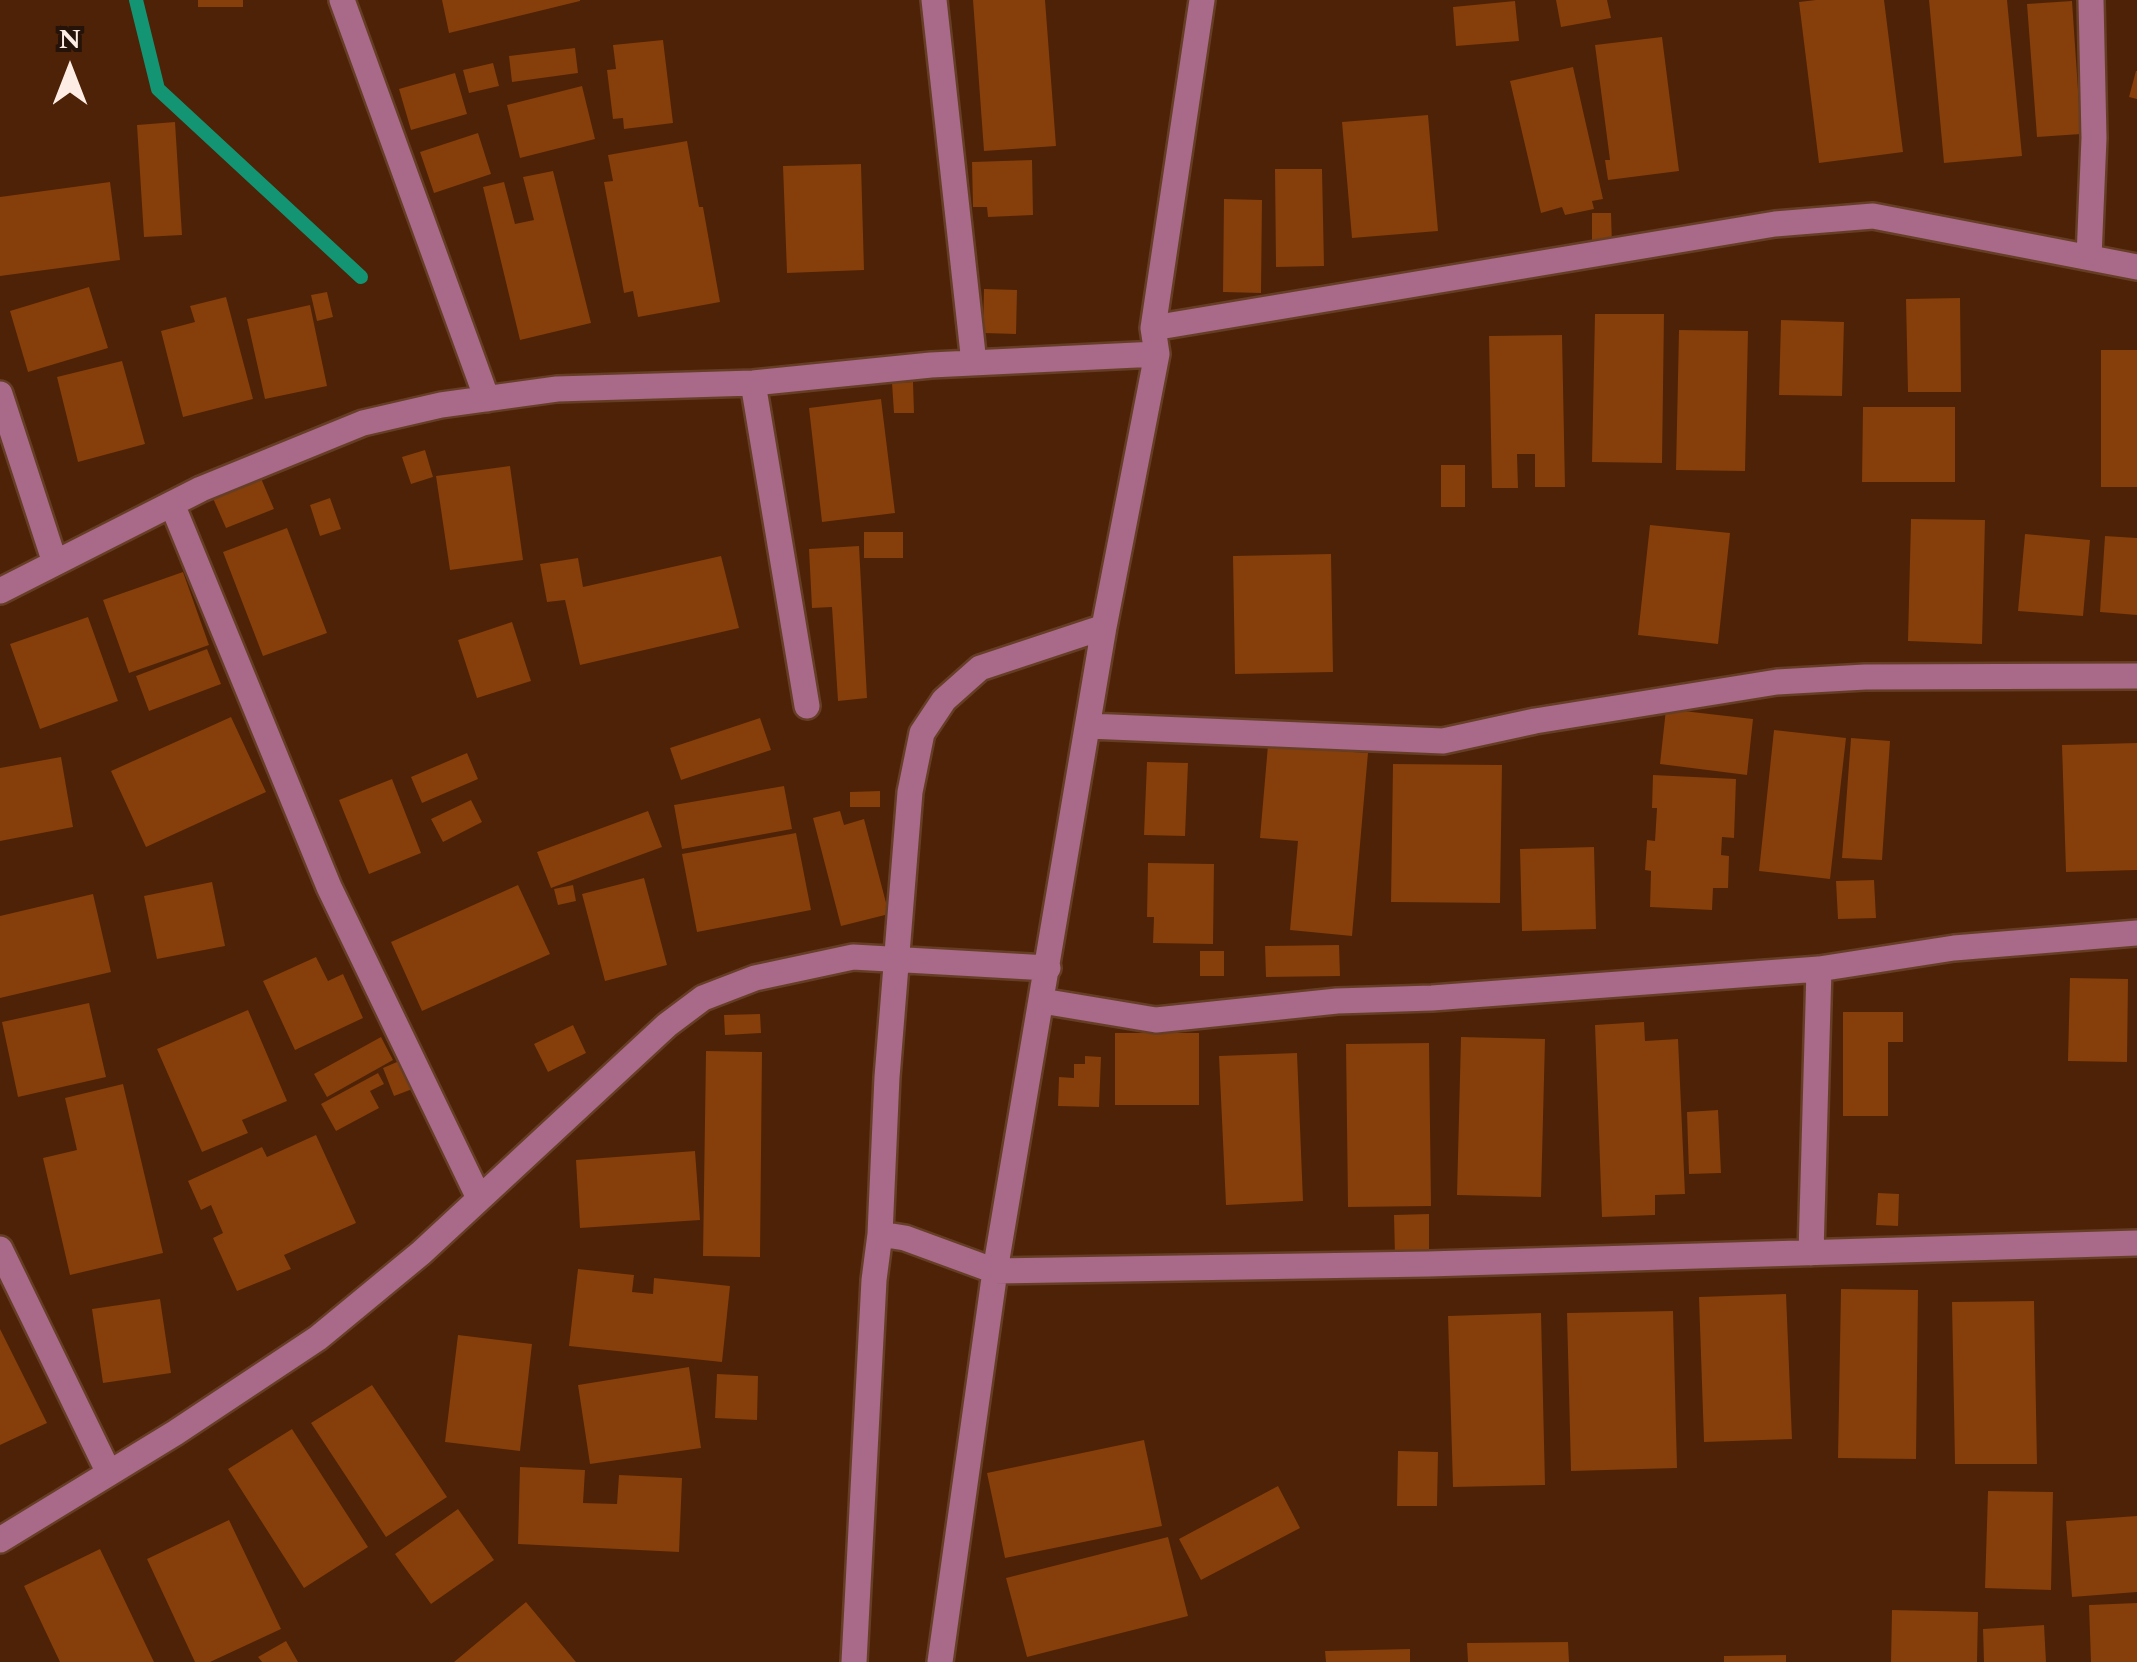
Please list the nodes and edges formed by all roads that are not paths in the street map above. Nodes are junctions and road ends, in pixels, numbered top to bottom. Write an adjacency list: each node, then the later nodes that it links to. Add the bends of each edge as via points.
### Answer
1 (342, 0): 11 (street)
2 (934, 0): 8 (street)
3 (1202, 0): 7 (street)
4 (2091, 0): 5 (street)
5 (2089, 257): 6 (street); 7 (street, via 1874,216 1775,224)
6 (2137, 267)
7 (1155, 341): 8 (street); 15 (street)
8 (974, 363): 9 (street)
9 (753, 383): 11 (street, via 557,389); 17 (street)
10 (0, 394): 13 (street)
11 (487, 399): 12 (street, via 363,423)
12 (172, 504): 13 (street); 24 (street, via 329,887)
13 (55, 563): 14 (street)
14 (0, 591)
15 (1104, 627): 18 (street); 20 (street, via 980,668 944,700 922,733 910,792)
16 (2137, 676): 18 (street, via 1777,682 1443,741)
17 (807, 706)
18 (1088, 726): 21 (street)
19 (2137, 932): 22 (street, via 1954,948)
20 (899, 960): 21 (street); 24 (street, via 853,956 755,978 704,998); 25 (street)
21 (1048, 968): 23 (street)
22 (1819, 969): 23 (street, via 1337,1001 1156,1020); 28 (street)
23 (1042, 1001): 29 (street)
24 (480, 1198): 30 (street, via 318,1338)
25 (880, 1234): 29 (street); 32 (street)
26 (2137, 1242): 28 (street)
27 (0, 1250): 30 (street)
28 (1810, 1253): 29 (street)
29 (995, 1271): 33 (street)
30 (109, 1473): 31 (street)
31 (0, 1540)
32 (854, 1662)
33 (940, 1662)

